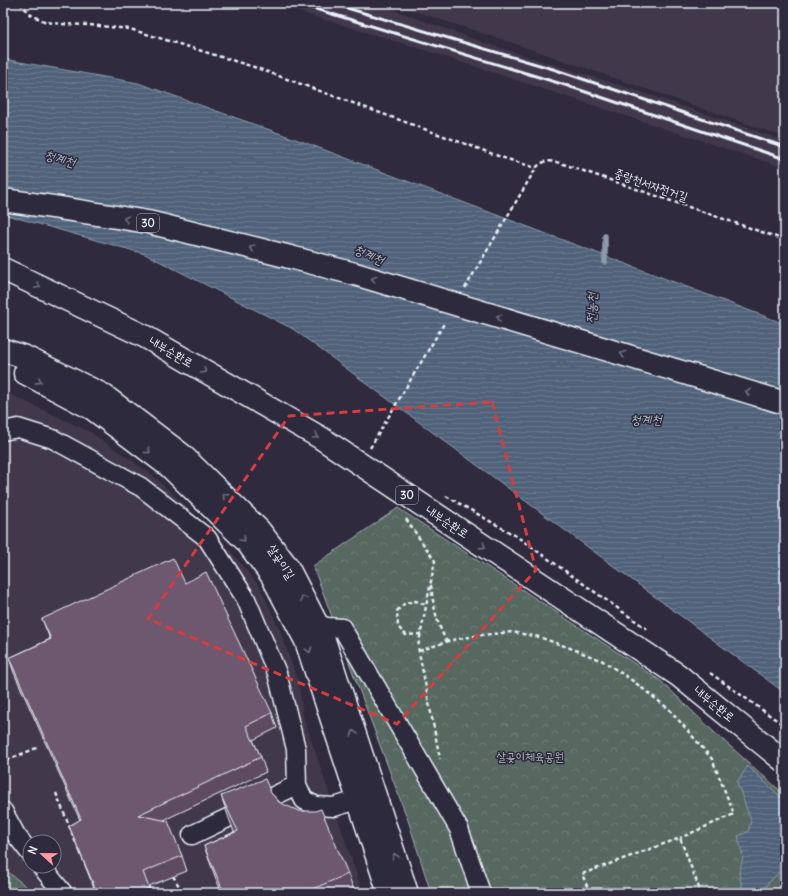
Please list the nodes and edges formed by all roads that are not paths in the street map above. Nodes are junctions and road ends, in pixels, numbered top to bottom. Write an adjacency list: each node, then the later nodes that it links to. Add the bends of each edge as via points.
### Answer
1 (3, 200): 5 (main road, 30, one-way to 1, bridge, via 348,272 148,222)
2 (3, 269): 8 (main road, 내부순환로 / 30, one-way to 8, bridge, via 144,336 321,438 678,674)
3 (3, 350): 7 (main road, 살곶이길, one-way to 3, via 287,566 259,530 181,454 103,395)
4 (3, 366): 10 (main road, 살곶이길, one-way to 10, via 19,370 93,409 170,468 246,541 272,576 306,641)
5 (785, 403)
6 (3, 430): 9 (lane, via 18,428 53,439 141,487 206,538 246,599 277,673 296,749)
7 (316, 624): 10 (main road, 살곶이길, one-way to 7, via 322,634); 18 (lane, via 342,628 459,829)
8 (785, 762)
9 (297, 785): 10 (lane, via 304,800 316,806 334,807); 12 (lane)
10 (366, 798): 16 (main road, 살곶이길); 17 (main road, 살곶이길, one-way to 10)
11 (3, 812): 13 (lane)
12 (192, 835)
13 (22, 843)
14 (48, 874): 15 (lane)
15 (63, 893)
16 (389, 893)
17 (408, 893)
18 (481, 893)

